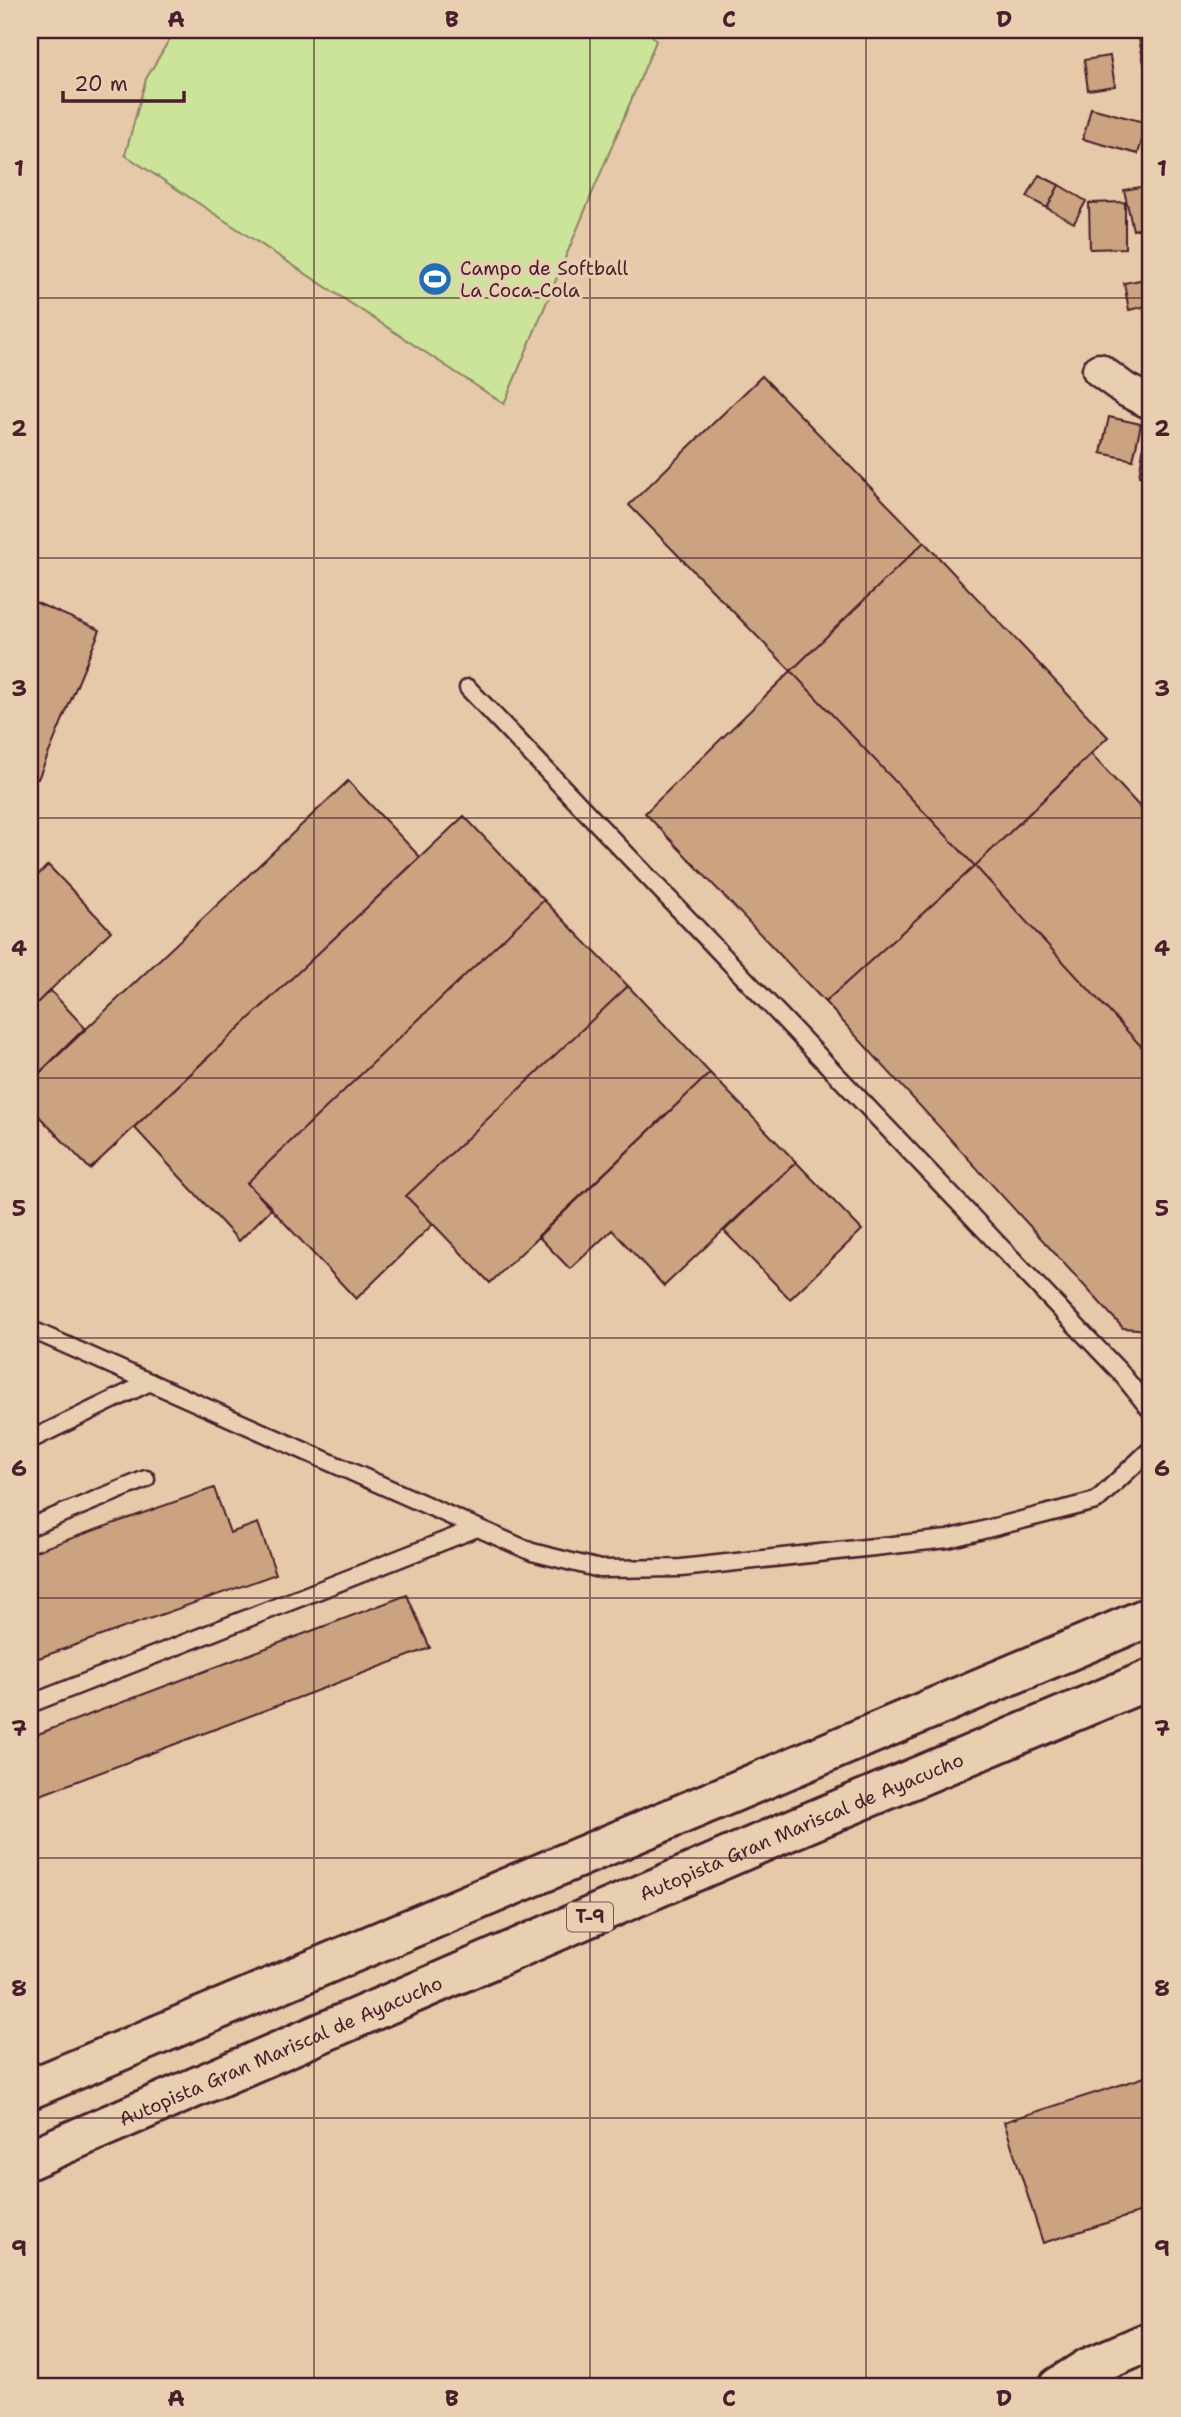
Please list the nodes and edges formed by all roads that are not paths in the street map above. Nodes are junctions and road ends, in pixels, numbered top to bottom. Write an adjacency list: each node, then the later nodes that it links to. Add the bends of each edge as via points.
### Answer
1 (1099, 370): 2 (street)
2 (1151, 403)
3 (468, 688): 6 (lane, via 1120,1372)
4 (30, 1329): 5 (lane)
5 (150, 1382): 7 (lane); 11 (lane)
6 (1151, 1411)
7 (30, 1440)
8 (1151, 1449): 11 (lane, via 1096,1501 935,1541 681,1568 600,1569 532,1552)
9 (146, 1479): 10 (lane)
10 (30, 1527)
11 (477, 1528): 14 (lane)
12 (1151, 1616): 15 (main road)
13 (1151, 1679): 16 (main road, Autopista Gran Mariscal de Ayacucho / T-9)
14 (30, 1704)
15 (30, 2089)
16 (30, 2159)
17 (1151, 2341): 18 (main road, via 1088,2368)
18 (1058, 2387)

